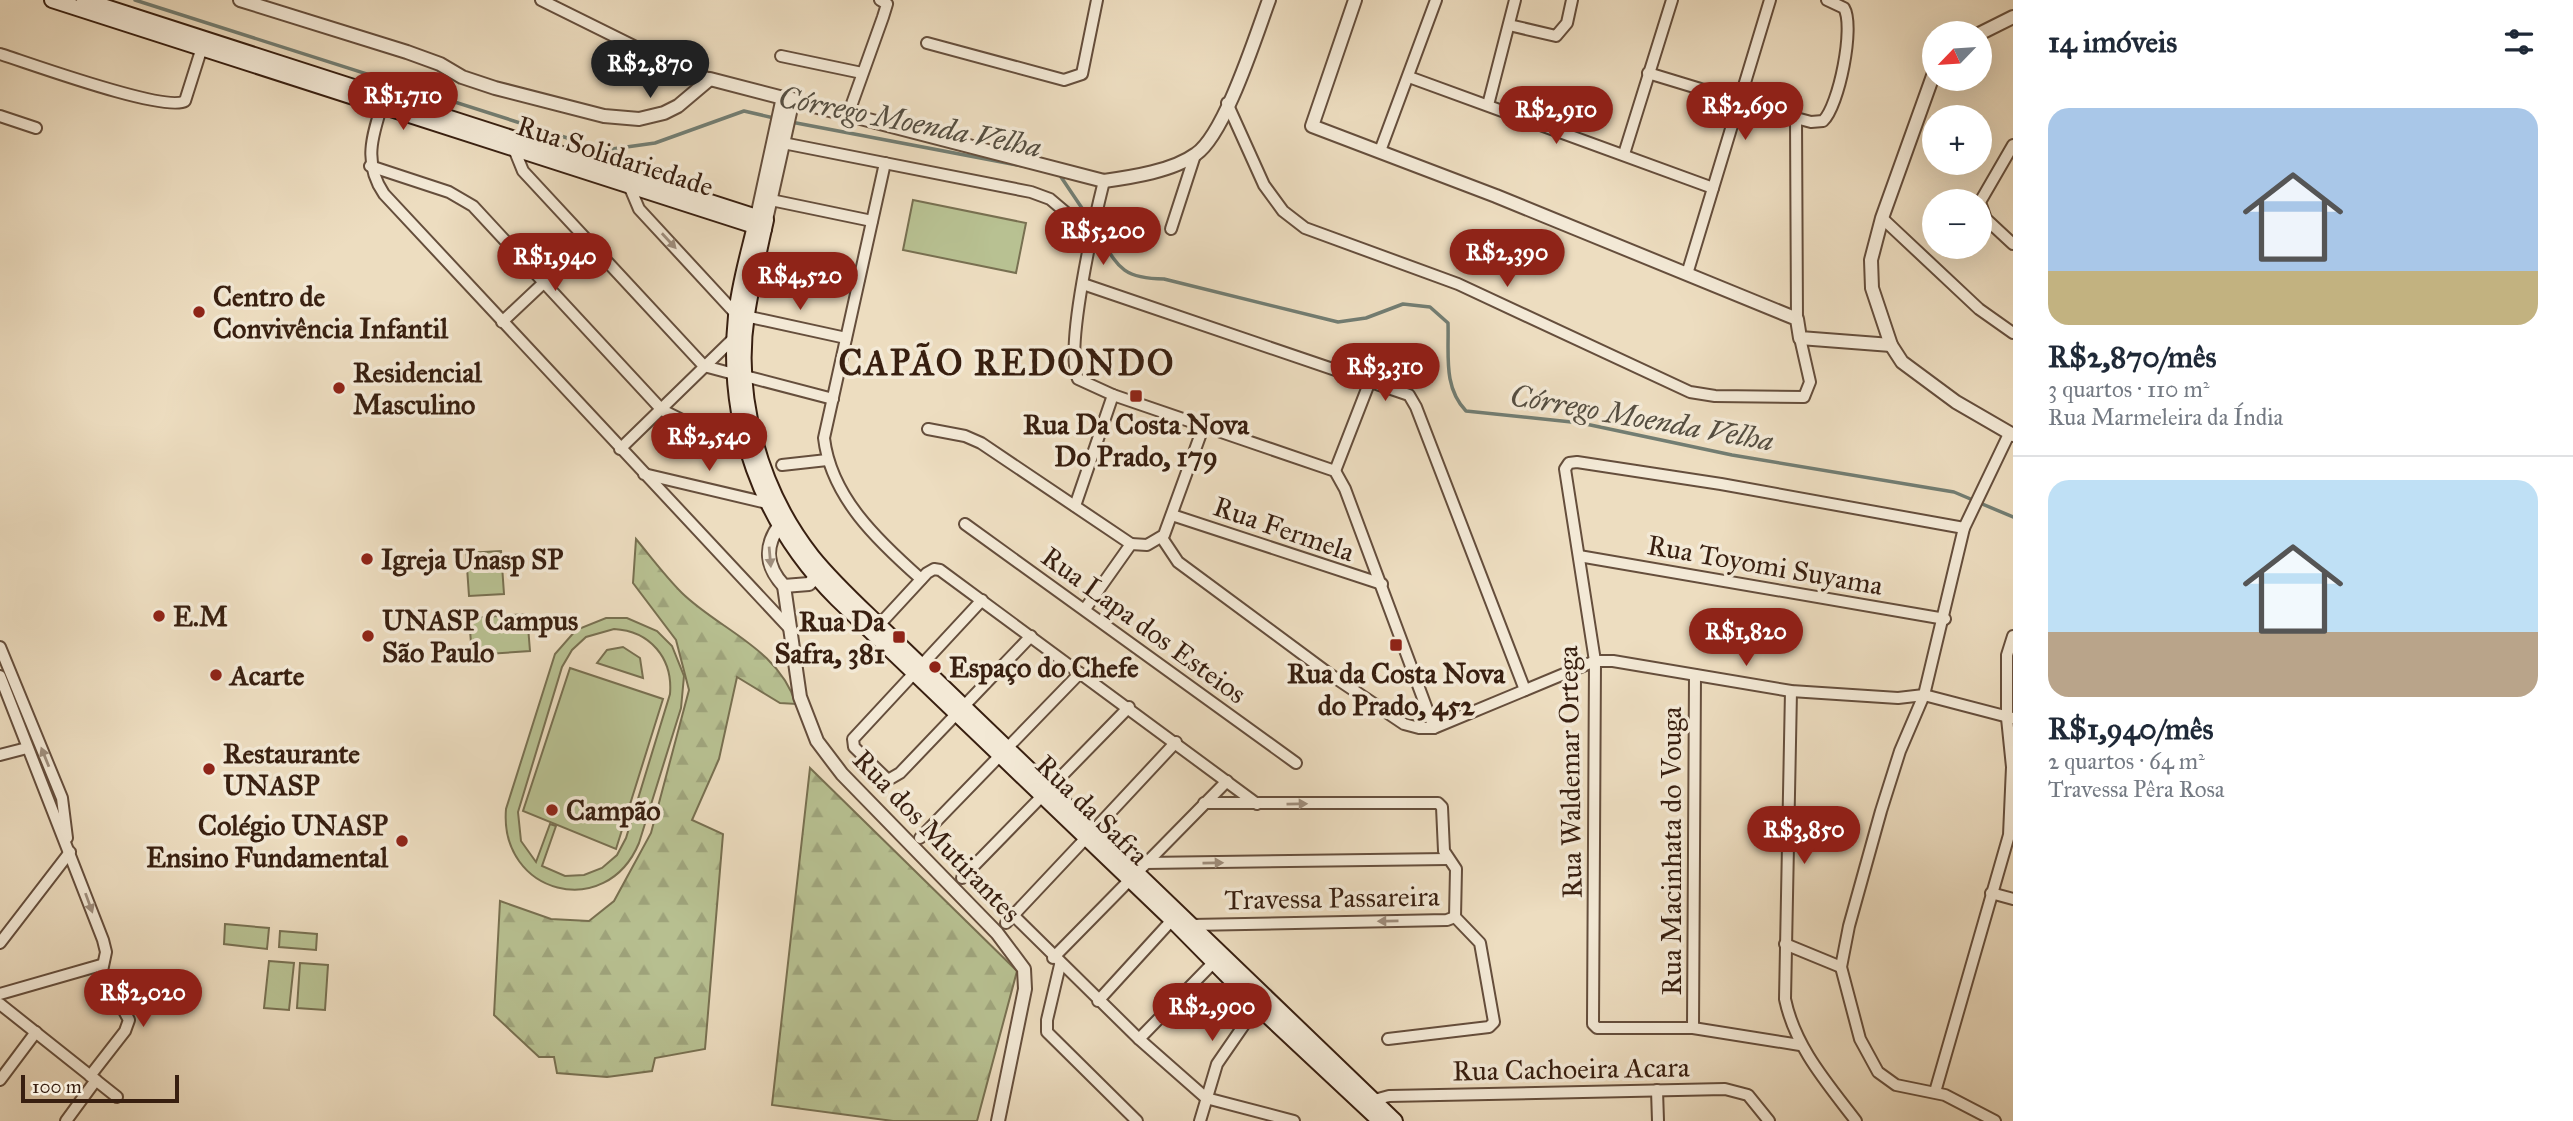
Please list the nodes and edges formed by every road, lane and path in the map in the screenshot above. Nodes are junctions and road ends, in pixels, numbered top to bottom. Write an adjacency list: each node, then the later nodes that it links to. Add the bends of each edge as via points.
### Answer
1 (52, 0): 19 (main road, Rua Solidariedade)
2 (84, 0): 19 (main road, Rua Solidariedade)
3 (240, 0): 25 (street, via 407,52 473,81 604,116 639,119 664,113)
4 (541, 0): 25 (street)
5 (880, 0): 22 (street, via 887,4)
6 (1097, 0): 18 (street, via 1082,74 1069,80)
7 (1269, 0): 30 (street)
8 (1354, 0): 39 (street, via 1312,125)
9 (1436, 0): 24 (street)
10 (1515, 0): 16 (street)
11 (1572, 0): 16 (street, via 1567,23 1556,36)
12 (1672, 0): 23 (street)
13 (1770, 0): 29 (street)
14 (1827, 0): 34 (street, via 1847,12 1843,65 1831,111 1818,123)
15 (2013, 17): 17 (street)
16 (1509, 25): 31 (street)
17 (1992, 28)
18 (926, 43)
19 (203, 44): 20 (street, via 185,101 176,105 142,99); 27 (main road, Rua Solidariedade)
20 (0, 54)
21 (781, 56): 22 (street)
22 (862, 73): 32 (street)
23 (1648, 73): 29 (street); 40 (street)
24 (1409, 77): 31 (street); 39 (street)
25 (710, 79): 28 (street)
26 (1928, 91): 48 (street)
27 (383, 101): 38 (main road, Rua Solidariedade); 43 (street); 44 (main road, Rua Solidariedade)
28 (787, 101): 32 (street); 36 (street)
29 (1740, 102): 34 (street); 46 (street)
30 (1227, 103): 41 (street, via 1210,138); 66 (street, via 1264,185 1283,211 1305,228 1458,284 1690,392 1804,397 1810,382)
31 (1488, 105): 40 (street)
32 (849, 112): 45 (street)
33 (0, 116): 35 (street)
34 (1796, 118): 61 (street)
35 (36, 128)
36 (780, 140): 42 (street); 47 (street); 51 (street)
37 (2013, 145): 54 (street, via 1980,202 1986,219)
38 (514, 149): 44 (main road, Rua Solidariedade); 53 (street, via 523,171)
39 (1380, 151): 56 (street)
40 (1624, 154): 46 (street)
41 (1195, 155): 45 (street); 52 (street)
42 (886, 163): 49 (street, via 1044,195); 50 (street)
43 (370, 166): 58 (street, via 461,197 482,213); 62 (street, via 397,211)
44 (628, 181): 51 (main road, Rua Solidariedade); 60 (street, one-way to 60, via 639,209)
45 (1104, 181): 59 (street)
46 (1713, 188): 56 (street)
47 (771, 200): 50 (street); 51 (street)
48 (1882, 218): 63 (street, via 1979,309); 67 (street, via 1872,288)
49 (1076, 221)
50 (872, 222): 57 (street)
51 (760, 223): 55 (main road); 60 (main road)
52 (1171, 229)
53 (587, 242): 58 (street); 68 (street)
54 (2013, 244)
55 (758, 258): 57 (street); 60 (main road)
56 (1687, 274): 61 (street)
57 (859, 279): 65 (street)
58 (545, 282): 62 (street); 73 (street)
59 (1083, 284): 70 (street); 71 (street, via 1073,365 1081,382)
60 (741, 315): 64 (main road); 65 (street); 69 (main road)
61 (1797, 319): 66 (street)
62 (502, 322): 78 (street)
63 (2013, 334)
64 (735, 337): 68 (street); 69 (main road)
65 (846, 338): 72 (street)
66 (1800, 338): 67 (street)
67 (1891, 345): 76 (street, via 1902,362 1931,386)
68 (704, 366): 69 (street); 73 (street)
69 (740, 375): 72 (street); 77 (main road); 92 (main road, via 765,473)
70 (1370, 381): 81 (street); 110 (street, via 1404,392 1416,407)
71 (1113, 394): 74 (street); 84 (street)
72 (834, 399): 79 (street, via 824,438)
73 (662, 410): 77 (street, via 694,426); 78 (street)
74 (1204, 425): 81 (street); 85 (street)
75 (928, 429): 84 (street, via 981,443)
76 (2011, 434): 88 (street)
77 (743, 435): 83 (main road)
78 (620, 449): 82 (street)
79 (827, 460): 80 (street); 93 (street, via 869,529)
80 (782, 466)
81 (1335, 471): 94 (street)
82 (644, 474): 83 (street); 100 (street)
83 (766, 503): 87 (main road)
84 (1075, 506): 90 (street)
85 (1172, 515): 89 (street); 94 (street, Rua Fermela)
86 (965, 524): 97 (street, Rua Lapa dos Esteios)
87 (779, 526): 92 (main road, Rua da Safra); 95 (street, Rua dos Mutirantes, one-way to 95, via 768,557)
88 (1964, 528): 91 (street, Rua Waldemar Ortega, via 1573,462 1566,466 1565,477); 98 (street)
89 (1162, 538): 90 (street, via 1147,545); 116 (street, via 1173,559 1328,673 1404,723)
90 (1131, 544): 97 (street)
91 (1579, 556): 98 (street, Rua Toyomi Suyama); 104 (street, Rua Waldemar Ortega)
92 (820, 574): 95 (street, via 801,587); 99 (main road, Rua da Safra); 105 (main road, Rua da Safra)
93 (921, 579): 96 (street, via 937,569); 99 (street)
94 (1382, 584): 116 (street)
95 (784, 586): 100 (street, Rua dos Mutirantes)
96 (982, 600): 101 (street); 105 (street)
97 (1085, 609): 121 (street, Rua Lapa dos Esteios)
98 (1945, 619): 112 (street)
99 (879, 625): 105 (main road, Rua da Safra)
100 (790, 631): 160 (street, Rua dos Mutirantes, via 808,724 829,758 997,933 1024,969 1025,989)
101 (1031, 636): 106 (street); 114 (street)
102 (2013, 636): 115 (street, via 2007,655)
103 (0, 647): 128 (street, one-way to 103, via 62,798)
104 (1595, 662): 107 (street); 110 (street); 147 (street, Rua Waldemar Ortega, via 1593,1023 1597,1028)
105 (918, 670): 114 (main road, Rua da Safra); 114 (street, via 852,741 885,778 894,779)
106 (1080, 673): 113 (street); 119 (street)
107 (1695, 675): 111 (street); 147 (street, Rua Macinhata do Vouga)
108 (0, 676): 109 (street)
109 (3, 690): 118 (street)
110 (1525, 690): 116 (street)
111 (1791, 691): 112 (street, via 1898,698); 138 (street)
112 (1924, 695): 115 (street); 142 (street, via 1881,811)
113 (1129, 707): 117 (street); 123 (street)
114 (960, 711): 119 (main road, Rua da Safra)
115 (2010, 718): 132 (street, via 2012,806 2004,859)
116 (1434, 728)
117 (1176, 742): 122 (street); 126 (street)
118 (27, 748): 120 (street); 128 (street)
119 (1004, 753): 123 (main road, Rua da Safra); 127 (street)
120 (0, 755)
121 (1296, 763)
122 (1227, 781): 124 (street); 125 (street)
123 (1047, 793): 126 (main road, Rua da Safra); 131 (street)
124 (1204, 803): 125 (street, Travessa Passareira); 130 (street)
125 (1257, 804): 129 (street, Travessa Passareira, one-way to 129, via 1438,803)
126 (1089, 834): 130 (main road, Rua da Safra); 139 (street, via 1009,919)
127 (920, 838)
128 (68, 846): 137 (street); 141 (street, one-way to 141, via 103,940 106,952)
129 (1448, 859): 130 (street, one-way to 129); 134 (street, Travessa Passareira, via 1456,869)
130 (1137, 872): 135 (main road, Rua da Safra); 136 (main road, Rua da Safra); 139 (street)
131 (962, 878)
132 (1991, 893): 133 (street); 155 (street)
133 (2013, 899)
134 (1455, 917): 136 (street, Travessa Passareira, one-way to 136); 150 (street, via 1480,943 1494,1023)
135 (1172, 920): 140 (main road, Rua da Safra); 144 (street)
136 (1191, 925): 158 (main road, Rua da Safra)
137 (0, 943)
138 (1785, 944): 142 (street); 151 (street, via 1785,999)
139 (1057, 961): 144 (street); 161 (street, via 1047,1032)
140 (1214, 962): 146 (main road, Rua da Safra); 149 (street)
141 (101, 965): 143 (street); 152 (street, via 129,1020)
142 (1841, 967): 155 (street, via 1857,1031 1874,1067 1896,1085)
143 (0, 994)
144 (1098, 1001): 149 (street)
145 (0, 1004): 148 (street)
146 (1257, 1006): 157 (street, via 1217,1064); 158 (main road, Rua da Safra)
147 (1693, 1028): 151 (street, Rua Waldemar Ortega)
148 (36, 1032): 152 (street); 153 (street)
149 (1139, 1039): 157 (street)
150 (1388, 1039)
151 (1800, 1045): 168 (street)
152 (93, 1078): 156 (street); 159 (street)
153 (0, 1080)
154 (1657, 1090): 158 (street, Rua Cachoeira Acara); 166 (street); 167 (street, Rua Cachoeira Acara, via 1738,1090 1748,1095)
155 (1936, 1092): 169 (street)
156 (117, 1097)
157 (1206, 1098): 162 (street); 163 (street)
158 (1367, 1102): 164 (main road, Rua da Safra); 165 (main road, Rua da Safra)
159 (66, 1121)
160 (998, 1121)
161 (1137, 1121)
162 (1200, 1121)
163 (1294, 1121)
164 (1380, 1121)
165 (1395, 1121)
166 (1658, 1121)
167 (1769, 1121)
168 (1856, 1121)
169 (1995, 1121)

